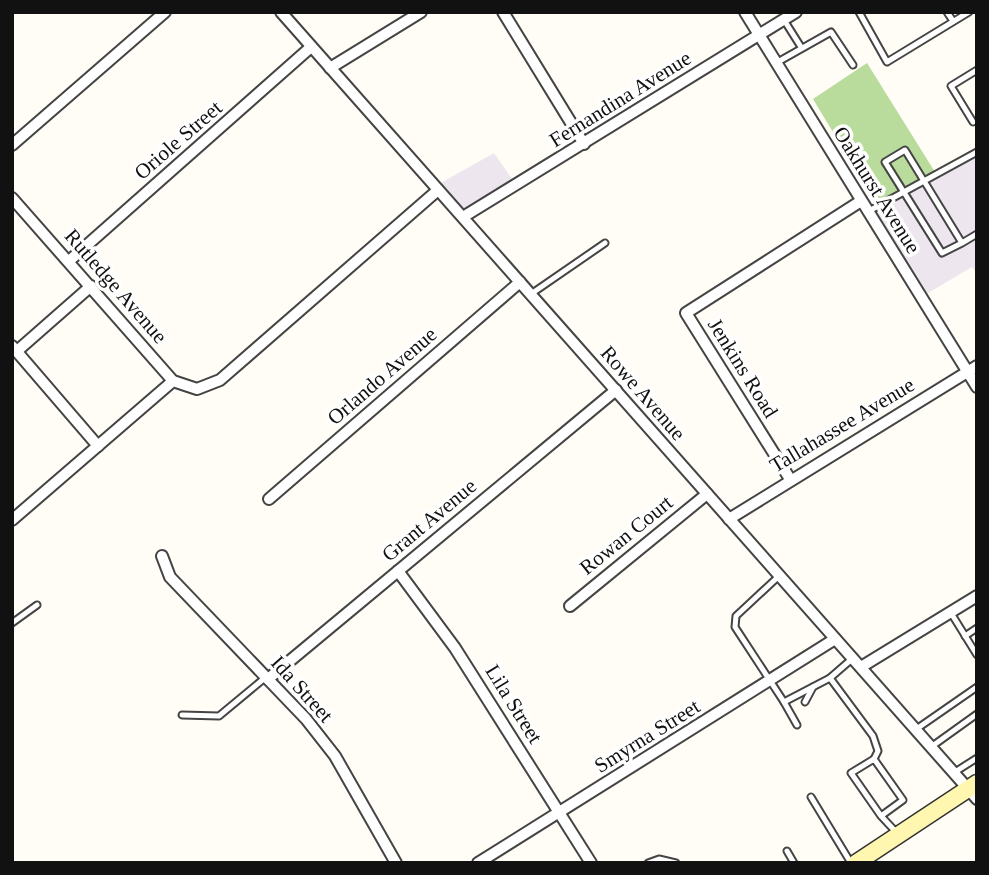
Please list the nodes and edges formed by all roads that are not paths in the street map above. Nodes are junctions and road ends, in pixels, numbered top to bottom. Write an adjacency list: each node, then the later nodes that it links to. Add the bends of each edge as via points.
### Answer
1 (165, 12): 21 (street)
2 (281, 12): 13 (street, Rowe Avenue)
3 (503, 12): 20 (street)
4 (745, 12): 12 (street, Oakhurst Avenue)
5 (796, 12): 10 (street, Fernandina Avenue)
6 (859, 12): 11 (lane, via 887,62)
7 (947, 12): 11 (lane)
8 (969, 12): 11 (lane)
9 (419, 13): 17 (street)
10 (784, 19): 12 (street, Fernandina Avenue); 14 (lane)
11 (953, 22)
12 (759, 35): 15 (street, Oakhurst Avenue); 20 (street, Fernandina Avenue)
13 (311, 47): 17 (street, Rowe Avenue); 33 (street, Oriole Street)
14 (801, 47): 15 (lane); 16 (lane, via 831,32)
15 (776, 63): 27 (street, Oakhurst Avenue)
16 (853, 65)
17 (330, 68): 24 (street, Rowe Avenue)
18 (977, 70): 19 (lane, via 951,86)
19 (973, 122)
20 (584, 144): 29 (street, Fernandina Avenue)
21 (12, 145)
22 (977, 152): 23 (lane)
23 (926, 182): 25 (lane); 25 (lane, via 905,150 885,162); 32 (lane)
24 (438, 190): 29 (street, Rowe Avenue); 39 (street, via 220,380 197,389)
25 (905, 193): 28 (lane); 32 (lane, via 942,253)
26 (12, 198): 33 (street, Rutledge Avenue)
27 (861, 201): 28 (street, Oakhurst Avenue); 43 (street, Jenkins Road, via 686,313)
28 (868, 212): 38 (street, Oakhurst Avenue)
29 (463, 218): 34 (street, Rowe Avenue)
30 (977, 234): 32 (lane)
31 (605, 243): 36 (lane)
32 (962, 243)
33 (69, 261): 35 (street, Rutledge Avenue)
34 (520, 282): 36 (street, Rowe Avenue); 45 (street, Orlando Avenue)
35 (91, 286): 37 (street); 39 (street, Rutledge Avenue)
36 (531, 294): 41 (street, Rowe Avenue)
37 (15, 348): 42 (street)
38 (972, 369): 40 (street, Oakhurst Avenue); 43 (street, Tallahassee Avenue)
39 (173, 381): 42 (street)
40 (977, 387)
41 (615, 390): 44 (street, Rowe Avenue); 49 (street, Grant Avenue)
42 (99, 446): 47 (street)
43 (790, 479): 46 (street, Tallahassee Avenue)
44 (707, 494): 46 (street, Rowe Avenue); 53 (street, Rowan Court)
45 (269, 499)
46 (729, 519): 50 (street, Rowe Avenue)
47 (12, 520)
48 (162, 556): 61 (street, Ida Street, via 170,577)
49 (398, 571): 61 (street, Grant Avenue); 78 (street, Lila Street, via 455,648)
50 (779, 576): 58 (street, Rowe Avenue); 63 (lane, via 733,621)
51 (977, 596): 54 (street)
52 (37, 605): 55 (lane)
53 (570, 606)
54 (950, 612): 57 (lane); 60 (street)
55 (12, 622)
56 (977, 628): 57 (lane)
57 (965, 636): 59 (lane)
58 (835, 639): 60 (street, Rowe Avenue); 63 (street, Smyrna Street)
59 (977, 655)
60 (857, 663): 62 (lane); 71 (street, Rowe Avenue)
61 (267, 678): 69 (lane, via 219,716); 83 (street, Ida Street, via 335,757)
62 (831, 678): 64 (lane); 74 (lane, via 873,736 878,751)
63 (772, 682): 66 (lane); 78 (street, Smyrna Street)
64 (813, 687): 66 (lane); 67 (lane)
65 (977, 687): 71 (lane)
66 (784, 702): 70 (lane)
67 (804, 702)
68 (977, 713): 72 (lane)
69 (183, 715)
70 (797, 725)
71 (915, 730): 72 (street, Rowe Avenue)
72 (931, 747): 75 (street, Rowe Avenue)
73 (977, 758): 75 (lane)
74 (874, 759): 79 (lane, via 903,800); 79 (lane, via 851,773)
75 (955, 772): 76 (street, Rowe Avenue)
76 (974, 790): 80 (main road)
77 (811, 797): 89 (lane)
78 (560, 813): 84 (street, Smyrna Street); 85 (street, Lila Street)
79 (881, 816): 80 (lane)
80 (898, 835): 82 (main road)
81 (787, 851): 88 (lane)
82 (876, 857): 89 (main road)
83 (396, 863)
84 (478, 863)
85 (591, 863)
86 (648, 863): 87 (lane, via 660,859)
87 (676, 863)
88 (794, 863)
89 (853, 863)

